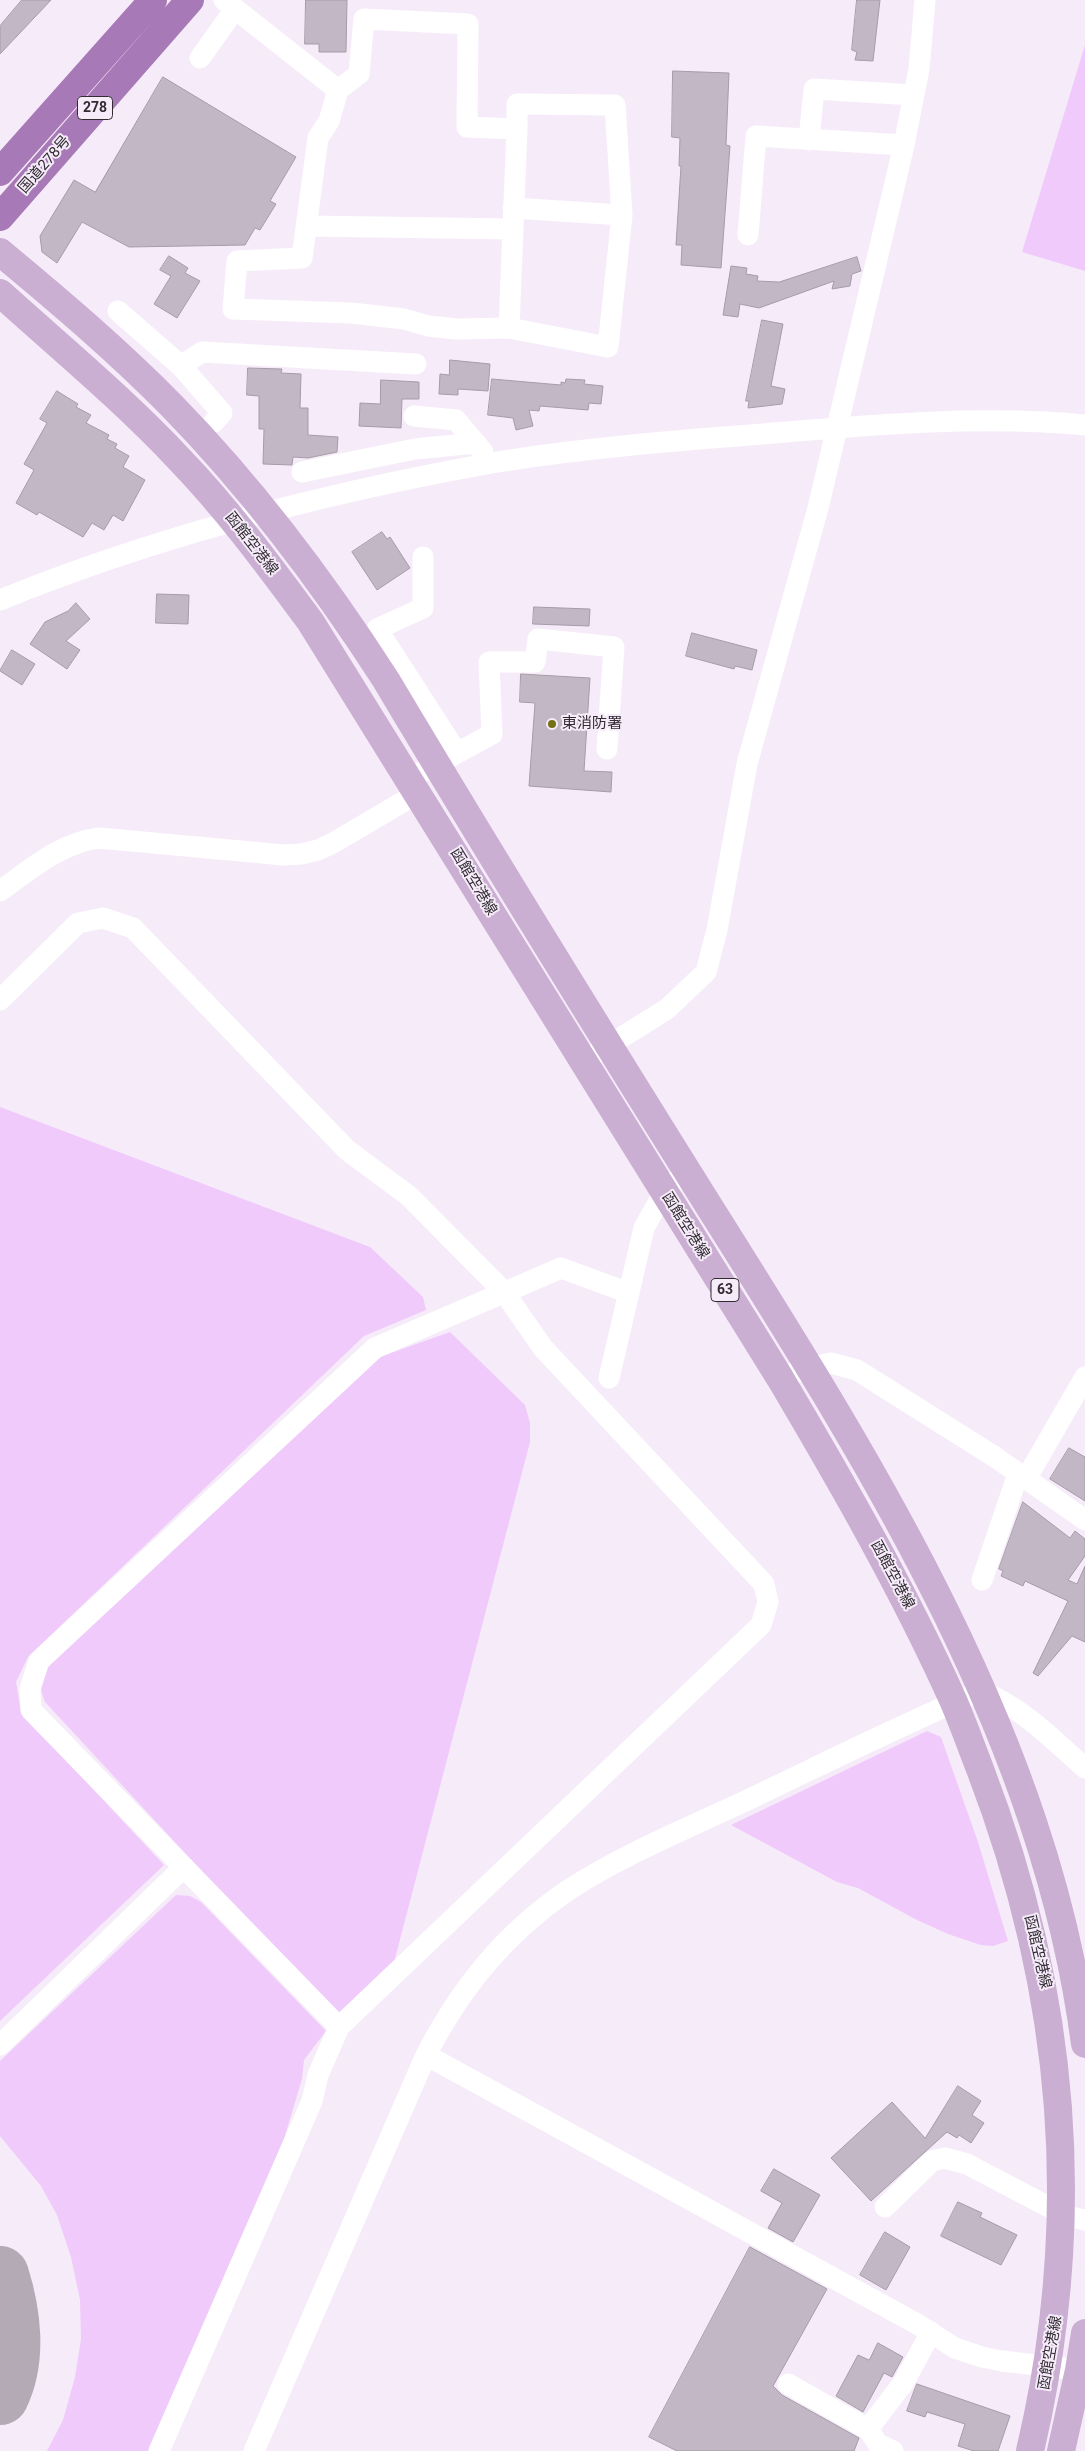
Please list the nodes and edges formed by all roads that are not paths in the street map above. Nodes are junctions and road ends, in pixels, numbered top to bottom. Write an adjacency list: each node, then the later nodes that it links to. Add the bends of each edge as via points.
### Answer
1 (153, 0): 11 (highway, 国道278号 / 278)
2 (190, 0): 14 (highway, 国道278号 / 278)
3 (925, 0): 7 (street)
4 (229, 4): 5 (street); 6 (street)
5 (200, 58)
6 (338, 90): 8 (street, via 358,74 364,19 468,24 467,127); 15 (street, via 329,121 318,138)
7 (914, 95): 9 (street, via 814,89); 10 (street)
8 (516, 129): 12 (street); 13 (street, via 517,104 615,105)
9 (808, 140): 10 (street); 17 (street, via 756,136)
10 (904, 145): 27 (street)
11 (0, 172)
12 (513, 208): 13 (street); 16 (street)
13 (622, 215): 21 (street, via 608,347)
14 (0, 216)
15 (307, 226): 16 (street); 21 (street, via 302,258 236,261 233,309 351,313 456,329)
16 (513, 229): 21 (street)
17 (748, 235)
18 (0, 252): 31 (main road, 函館空港線 / 63, via 165,400)
19 (0, 293): 32 (main road, 函館空港線 / 63, via 136,415 182,461)
20 (118, 311): 23 (street)
21 (509, 328)
22 (416, 364): 23 (street, via 202,352)
23 (181, 366): 25 (street, via 222,414)
24 (414, 416): 28 (street, via 456,420)
25 (214, 422)
26 (1085, 425): 27 (street, via 948,422)
27 (836, 428): 29 (street, via 628,445); 40 (street, via 818,508 747,764 717,930 706,972 667,1009)
28 (476, 443): 29 (street); 30 (street, via 416,449)
29 (493, 463): 31 (street)
30 (302, 472)
31 (267, 513): 32 (street); 36 (main road, 函館空港線 / 63)
32 (234, 521): 34 (street, via 110,558); 37 (main road, 函館空港線 / 63, via 310,621)
33 (423, 556): 36 (street, via 423,608 377,629)
34 (0, 600)
35 (607, 749): 36 (street, via 614,647 538,639 534,662 489,662 492,734)
36 (447, 758): 37 (street); 40 (main road, 函館空港線 / 63)
37 (414, 786): 38 (street, via 318,850 284,855 114,838 82,840 66,846); 41 (main road, 函館空港線 / 63)
38 (0, 891)
39 (0, 1000): 44 (street, via 78,923 103,918 132,928 348,1150 409,1196)
40 (609, 1046): 41 (street); 42 (main road, 函館空港線 / 63)
41 (582, 1062): 43 (main road, 函館空港線 / 63)
42 (687, 1171): 43 (street); 46 (main road, 函館空港線 / 63)
43 (664, 1192): 45 (street, via 644,1228); 49 (main road, 函館空港線 / 63)
44 (504, 1292): 45 (street, via 560,1268); 56 (street, via 375,1348 39,1661 30,1689 31,1710); 57 (street, via 544,1348 764,1584 768,1602 761,1625)
45 (629, 1293): 48 (street)
46 (808, 1368): 49 (street); 50 (street, via 831,1363 857,1370); 53 (main road, 函館空港線 / 63, via 899,1524)
47 (1085, 1377): 50 (street)
48 (609, 1378)
49 (780, 1378): 54 (main road, 函館空港線 / 63, via 874,1541)
50 (1022, 1476): 51 (street); 52 (street)
51 (1085, 1520)
52 (982, 1580)
53 (982, 1691): 54 (street); 55 (street, via 1006,1700); 58 (main road, 函館空港線 / 63, via 1014,1770 1050,1879 1074,1971)
54 (954, 1702): 60 (street, via 630,1856 568,1891 507,1940 481,1969 458,1998); 62 (main road, 函館空港線 / 63, via 1000,1820 1031,1922 1059,2065)
55 (1085, 1768)
56 (184, 1868): 57 (street); 59 (street)
57 (339, 2027): 69 (street, via 318,2075 312,2101)
58 (1085, 2044)
59 (0, 2045)
60 (426, 2055): 63 (street); 70 (street)
61 (885, 2207): 62 (street, via 932,2160 945,2158 967,2164)
62 (1075, 2218): 65 (main road, 函館空港線 / 63)
63 (931, 2332): 65 (street, via 955,2348 982,2357); 68 (street, via 904,2382)
64 (1085, 2333): 66 (main road, 函館空港線)
65 (1050, 2366): 66 (street); 72 (main road, 函館空港線 / 63)
66 (1079, 2370): 73 (main road, 函館空港線)
67 (788, 2384): 68 (street)
68 (868, 2429): 71 (street, via 878,2444)
69 (159, 2451)
70 (254, 2451)
71 (894, 2451)
72 (1030, 2451)
73 (1061, 2451)

